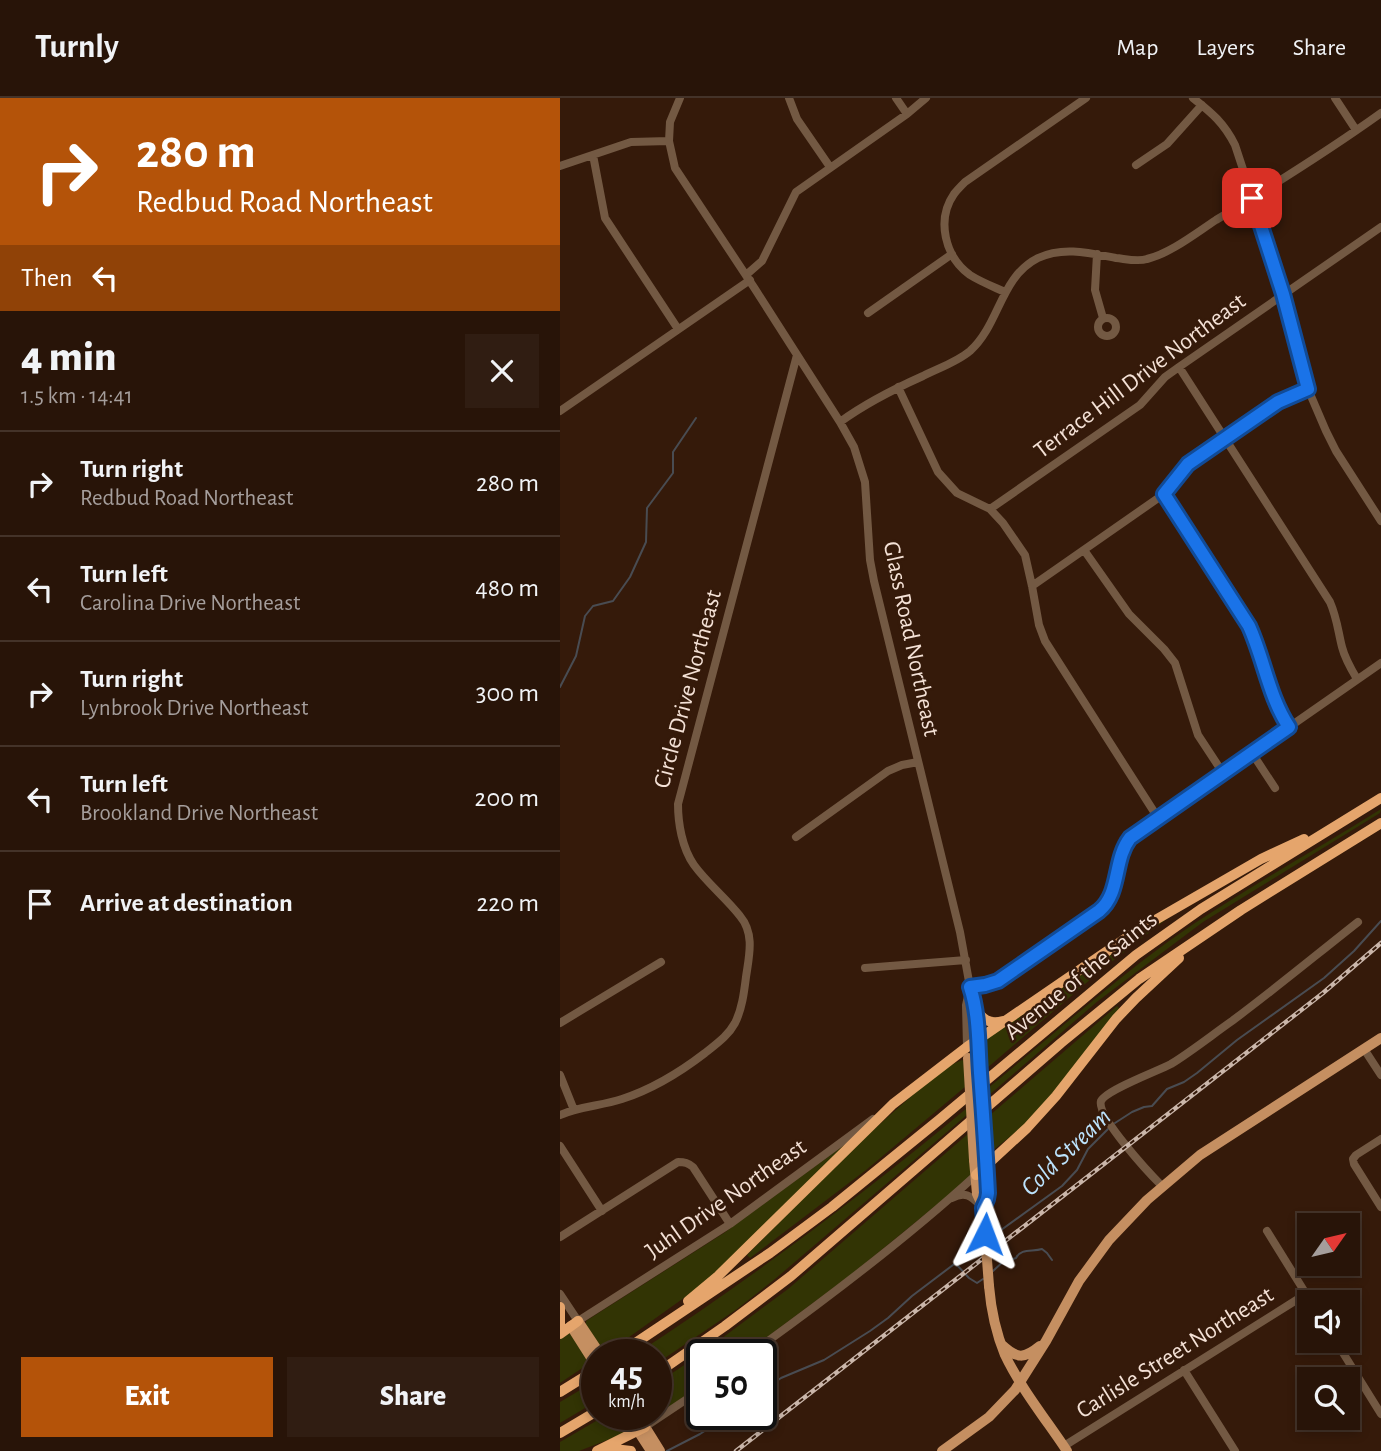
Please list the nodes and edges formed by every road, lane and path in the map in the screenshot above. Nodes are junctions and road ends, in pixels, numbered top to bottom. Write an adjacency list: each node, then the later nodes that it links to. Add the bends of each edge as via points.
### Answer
1 (680, 98): 12 (street)
2 (789, 98): 16 (street, via 796,119)
3 (896, 98): 10 (street)
4 (926, 98): 10 (street)
5 (1086, 98): 19 (street, via 954,194 944,223)
6 (1194, 98): 8 (street)
7 (1335, 98): 11 (street)
8 (1202, 105): 14 (street, via 1167,144); 17 (street, via 1228,131)
9 (1381, 113): 11 (street)
10 (907, 114): 16 (street)
11 (1356, 130): 17 (street)
12 (668, 141): 13 (street, via 631,142); 21 (street, Glass Road Northeast, via 675,168)
13 (593, 155): 15 (street); 26 (street, via 605,218)
14 (1136, 165)
15 (560, 166)
16 (830, 167): 21 (street, via 796,192)
17 (1252, 198): 20 (street, via 1145,260); 23 (street)
18 (1381, 226): 23 (street, Terrace Hill Drive Northeast)
19 (952, 254): 22 (street, via 971,275); 24 (street)
20 (1097, 254): 22 (street, via 1062,251 1037,258 1018,272); 25 (street, via 1095,290)
21 (748, 277): 26 (street); 27 (street, Glass Road Northeast)
22 (1005, 292): 29 (street, via 970,351)
23 (1283, 294): 28 (street, Terrace Hill Drive Northeast); 30 (street)
24 (868, 313)
25 (1103, 318)
26 (678, 329): 31 (street)
27 (797, 355): 32 (street, Glass Road Northeast); 66 (street, Circle Drive Northeast, via 678,804 694,865 741,917 749,933 742,1005 726,1036 675,1075 621,1100)
28 (1179, 367): 33 (street); 35 (street, Terrace Hill Drive Northeast, via 1140,405)
29 (898, 387): 32 (street); 35 (street, via 938,472 957,493)
30 (1308, 389): 33 (street, via 1278,402); 36 (street, via 1336,451)
31 (560, 411)
32 (840, 422): 43 (street, Glass Road Northeast, via 865,482 870,560)
33 (1226, 437): 34 (street, via 1188,464); 40 (street, via 1331,602 1342,649)
34 (1164, 494): 37 (street); 41 (street, via 1249,626 1280,714)
35 (990, 509): 38 (street, via 1025,555)
36 (1381, 521)
37 (1084, 550): 38 (street); 44 (street, via 1129,614 1175,663 1198,735)
38 (1032, 586): 47 (street, via 1045,640)
39 (1381, 663): 40 (street)
40 (1357, 679): 41 (street)
41 (1289, 727): 42 (street)
42 (1252, 753): 44 (street); 45 (street)
43 (918, 762): 50 (street, via 888,771); 53 (street, Glass Road Northeast)
44 (1223, 773): 47 (street)
45 (1275, 788)
46 (1381, 798): 49 (highway, Avenue of the Saints)
47 (1158, 818): 56 (street, via 1124,846 1105,906 998,981)
48 (1381, 822): 52 (highway, Avenue of the Saints)
49 (1329, 830): 58 (highway, via 1261,859 1171,909); 86 (highway, Avenue of the Saints, via 1136,955 832,1207)
50 (796, 837)
51 (1358, 922): 72 (street, via 1185,1056 1106,1095 1101,1103 1104,1116)
52 (1216, 926): 70 (highway, via 1136,998 1042,1112); 93 (highway, Avenue of the Saints, via 1106,1005 792,1276)
53 (966, 960): 55 (street); 56 (street, Glass Road Northeast)
54 (661, 962): 59 (street)
55 (864, 968)
56 (970, 987): 57 (street); 61 (street, via 967,1005)
57 (975, 1008): 58 (highway, via 989,1022); 61 (street)
58 (1005, 1021): 61 (highway)
59 (560, 1023)
60 (1381, 1038): 62 (main road)
61 (973, 1048): 65 (highway); 70 (main road, bridge); 71 (main road, bridge)
62 (1364, 1049): 64 (street); 72 (main road, via 1222,1139)
63 (560, 1075): 66 (street)
64 (1381, 1075)
65 (892, 1104): 77 (street, Juhl Drive Northeast); 86 (highway, via 718,1276)
66 (574, 1110): 67 (street, Circle Drive Northeast)
67 (560, 1115)
68 (1381, 1139): 74 (street, via 1353,1159)
69 (560, 1146): 76 (street)
70 (986, 1166): 71 (highway); 75 (main road, via 988,1193)
71 (976, 1175): 73 (street); 75 (main road)
72 (1162, 1186): 89 (main road, via 1096,1258)
73 (947, 1201): 75 (street, via 965,1194); 88 (street)
74 (1381, 1207)
75 (983, 1208): 91 (main road, bridge, via 992,1312)
76 (602, 1211): 77 (street, via 683,1162 693,1167); 79 (street)
77 (730, 1224): 84 (street, Juhl Drive Northeast)
78 (1266, 1231): 80 (street)
79 (560, 1237)
80 (1303, 1290)
81 (560, 1294): 84 (street)
82 (1297, 1300): 94 (street, Carlisle Street Northeast)
83 (560, 1307): 84 (highway, via 561,1318)
84 (570, 1324): 85 (highway); 87 (main road); 90 (main road)
85 (560, 1334)
86 (643, 1338)
87 (585, 1339)
88 (771, 1339)
89 (1045, 1341): 91 (main road, via 1023,1356); 96 (main road)
90 (581, 1342)
91 (1002, 1345): 96 (main road)
92 (1343, 1353): 98 (street)
93 (672, 1363)
94 (1184, 1370): 103 (street, Carlisle Street Northeast); 109 (street)
95 (581, 1379): 97 (highway)
96 (1021, 1382): 103 (main road); 108 (main road, via 989,1417)
97 (560, 1392)
98 (1381, 1413)
99 (581, 1421): 102 (highway)
100 (640, 1430): 105 (highway)
101 (643, 1430): 104 (main road)
102 (560, 1433)
103 (1065, 1448)
104 (657, 1450)
105 (597, 1451)
106 (604, 1451): 107 (highway)
107 (631, 1451)
108 (943, 1451)
109 (1235, 1451)

